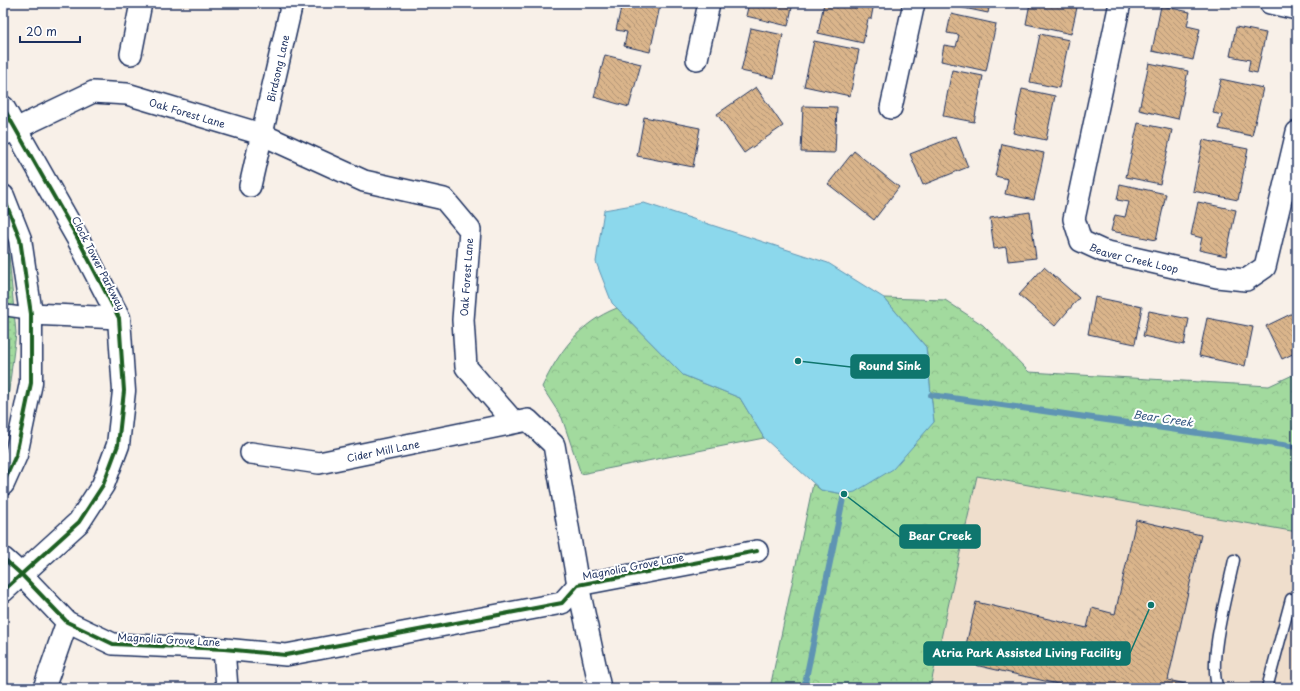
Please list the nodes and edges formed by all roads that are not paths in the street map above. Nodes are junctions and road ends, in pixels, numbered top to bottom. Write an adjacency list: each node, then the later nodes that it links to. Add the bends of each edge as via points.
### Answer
1 (141, 3): 8 (street)
2 (292, 3): 14 (street, Birdsong Lane)
3 (710, 3): 9 (street)
4 (914, 3): 11 (street)
5 (1120, 3): 13 (street, Beaver Creek Loop, via 1074,219 1081,241 1103,251 1217,277 1246,280 1265,267)
6 (1270, 3): 7 (street)
7 (1297, 9)
8 (131, 54)
9 (697, 59)
10 (3, 107): 12 (street, Clock Tower Parkway)
11 (891, 108)
12 (9, 132): 14 (street, Oak Forest Lane, via 93,92 127,94); 19 (street, Clock Tower Parkway, via 77,237)
13 (1297, 132)
14 (261, 134): 15 (street, Birdsong Lane); 20 (street, Oak Forest Lane, via 364,181 444,199 470,230 463,320 466,367)
15 (250, 186)
16 (3, 196): 18 (street, via 20,239)
17 (3, 310): 18 (lane)
18 (31, 314): 19 (street); 22 (street, via 31,383 16,454)
19 (119, 318): 26 (street, Clock Tower Parkway, via 124,391 118,445 103,485 79,522)
20 (514, 422): 21 (street, Cider Mill Lane, via 319,463); 27 (street, via 528,420 554,445)
21 (251, 454)
22 (3, 484)
23 (757, 551): 27 (street, Magnolia Grove Lane)
24 (3, 558): 26 (street, Magnolia Grove Lane)
25 (1234, 560): 35 (lane, via 1214,658 1215,682)
26 (22, 575): 28 (street, Clock Tower Parkway); 30 (street, Magnolia Grove Lane)
27 (578, 585): 31 (street, Magnolia Grove Lane, via 562,603 377,639 286,655); 34 (street)
28 (3, 591)
29 (1291, 599): 36 (lane)
30 (67, 622): 31 (street, Magnolia Grove Lane, via 113,644); 32 (street)
31 (224, 649): 33 (street)
32 (44, 688)
33 (227, 688)
34 (600, 688)
35 (1218, 688)
36 (1267, 688)

